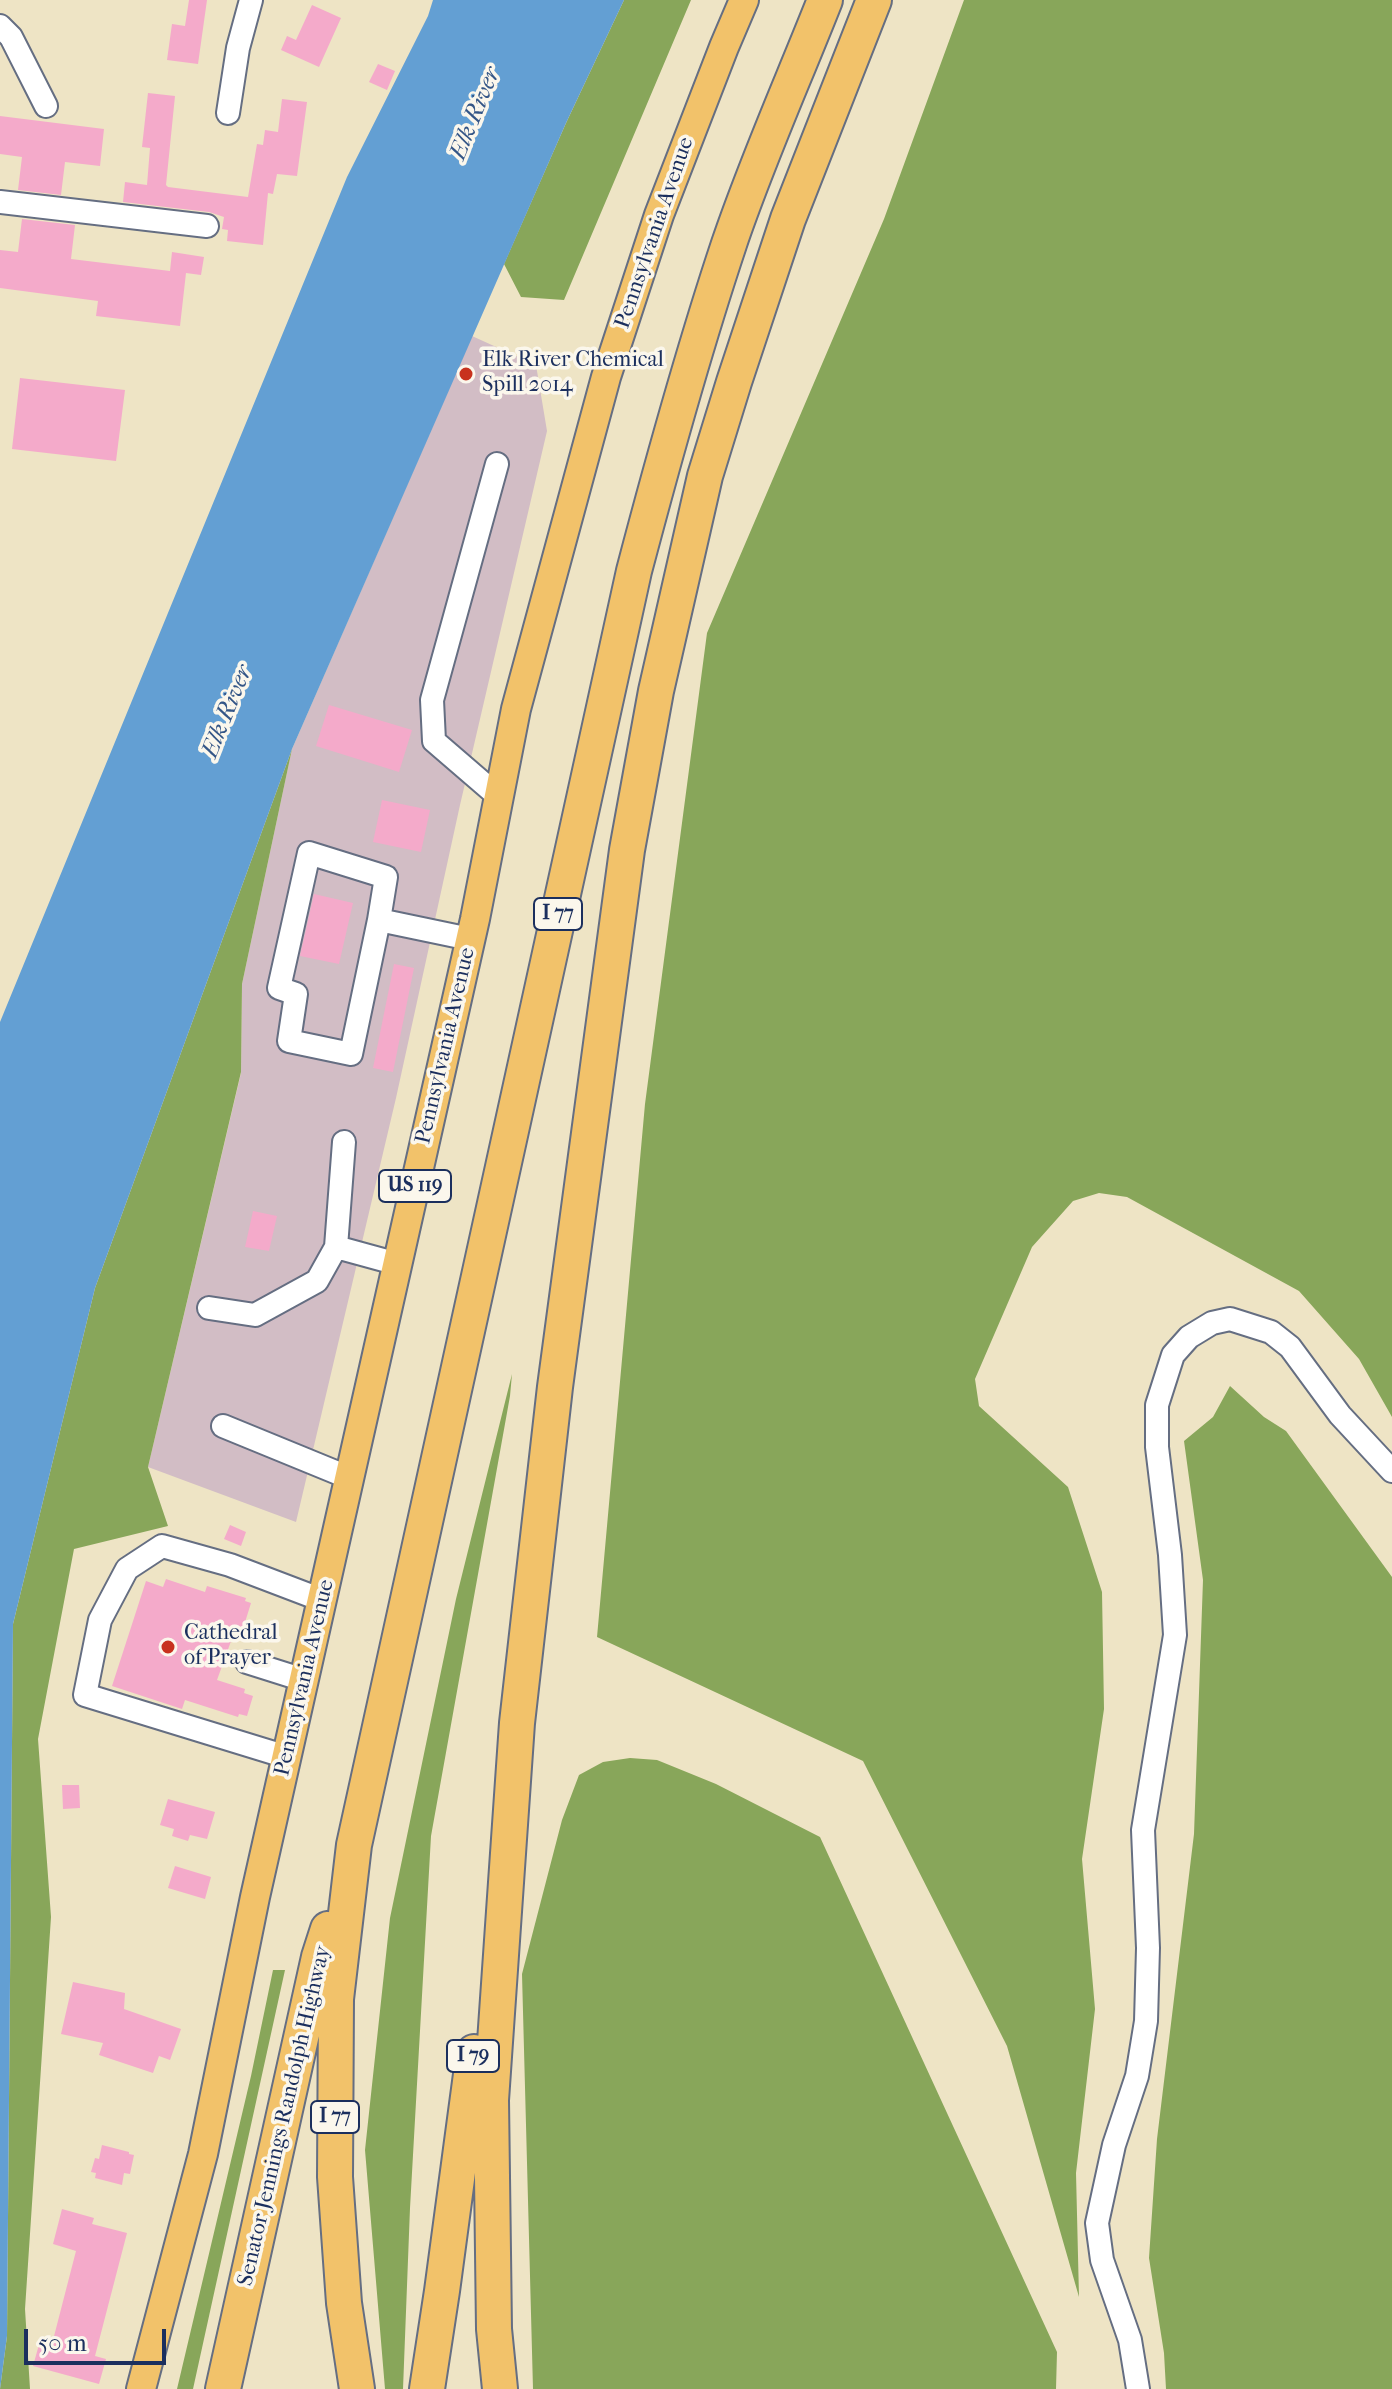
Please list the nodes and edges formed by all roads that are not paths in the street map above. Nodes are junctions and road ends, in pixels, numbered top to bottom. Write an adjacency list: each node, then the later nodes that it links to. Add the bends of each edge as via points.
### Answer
1 (251, 0): 7 (street)
2 (744, 0): 11 (main road, Pennsylvania Avenue / US 119, via 659,215 606,377 516,709)
3 (825, 0): 26 (highway, I 77, via 730,242 682,389 634,571)
4 (874, 0): 24 (highway, via 788,219 734,382 705,476 656,691 622,880)
5 (0, 26): 6 (street, via 11,37)
6 (46, 106)
7 (228, 113)
8 (0, 202): 9 (street)
9 (207, 226)
10 (497, 464): 11 (street, via 432,700 434,741)
11 (499, 797): 13 (main road, Pennsylvania Avenue / US 119)
12 (379, 920): 12 (street, via 386,877 309,853 279,988 296,994 289,1041 351,1054); 13 (street)
13 (470, 939): 16 (main road, Pennsylvania Avenue / US 119)
14 (344, 1142): 15 (street)
15 (336, 1247): 16 (street); 17 (street, via 317,1281 255,1315)
16 (398, 1264): 20 (main road, Pennsylvania Avenue / US 119)
17 (209, 1308)
18 (223, 1426): 20 (street)
19 (1392, 1471): 32 (street, via 1340,1415 1290,1347 1271,1332 1230,1319 1212,1323 1173,1355 1157,1405 1175,1635 1143,1830 1146,2021 1137,2076 1114,2145 1097,2223 1102,2260 1130,2340)
20 (350, 1478): 21 (main road, Pennsylvania Avenue / US 119)
21 (322, 1600): 23 (main road, Pennsylvania Avenue / US 119); 25 (street, via 162,1546 127,1569 100,1620 88,1670 85,1695)
22 (247, 1662): 23 (street)
23 (304, 1680): 25 (main road, Pennsylvania Avenue / US 119)
24 (517, 1723): 30 (highway, I 79); 31 (highway, via 491,2100 494,2329)
25 (287, 1757): 27 (main road, Pennsylvania Avenue / US 119, via 203,2154)
26 (354, 1845): 28 (highway, Senator Jennings Randolph Highway, via 319,1957); 29 (highway, I 77, via 336,1999 335,2177 344,2303)
27 (141, 2389)
28 (223, 2389)
29 (357, 2389)
30 (427, 2389)
31 (500, 2389)
32 (1138, 2389)

